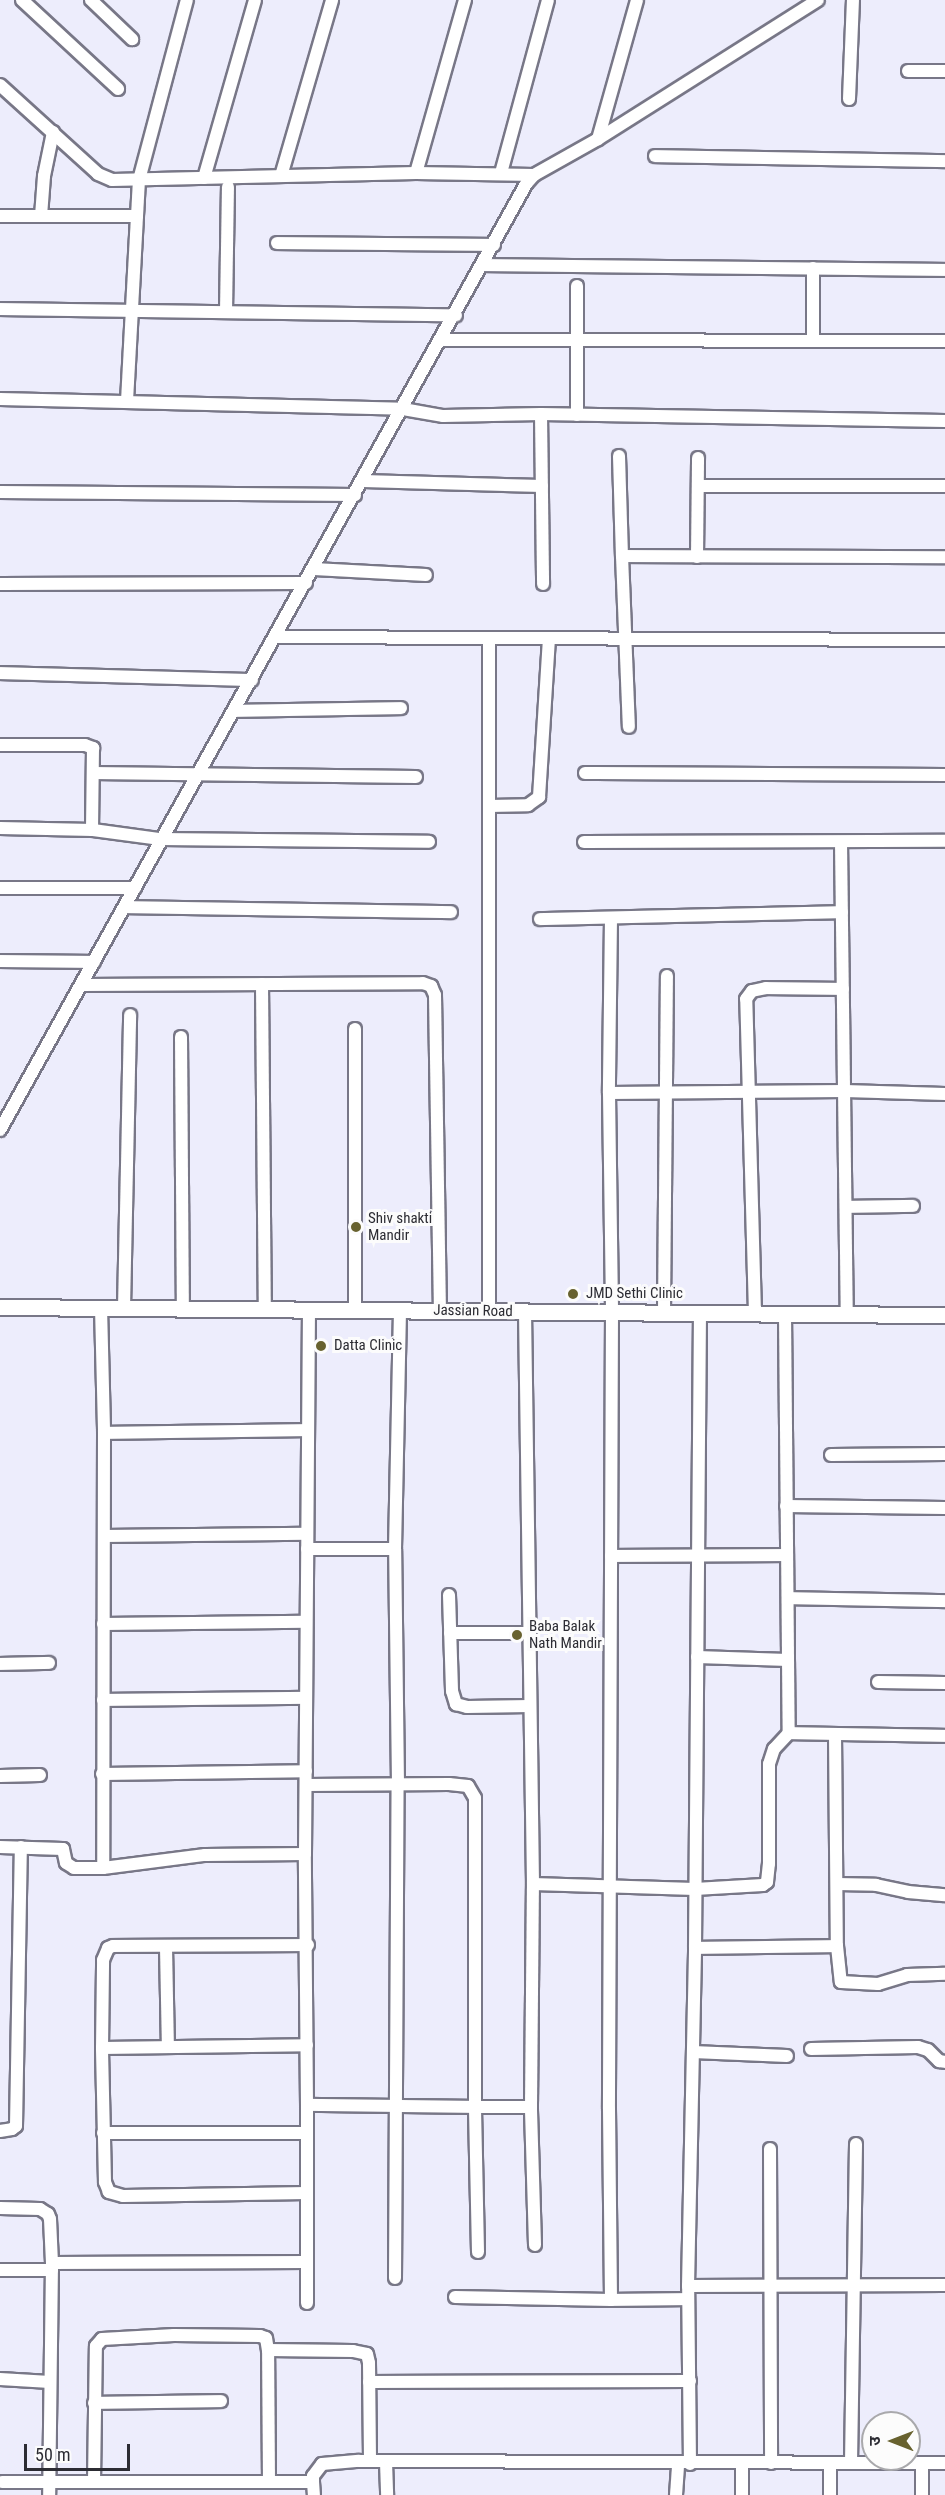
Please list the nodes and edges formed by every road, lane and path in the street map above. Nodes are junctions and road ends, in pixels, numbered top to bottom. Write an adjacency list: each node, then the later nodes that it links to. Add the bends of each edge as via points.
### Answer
1 (22, 0): 15 (street)
2 (91, 0): 11 (street)
3 (187, 0): 26 (street)
4 (255, 0): 25 (street)
5 (332, 0): 24 (street)
6 (465, 0): 21 (street)
7 (548, 0): 22 (street)
8 (637, 0): 18 (street)
9 (818, 0): 18 (street)
10 (853, 0): 16 (street)
11 (132, 39)
12 (908, 71): 13 (street)
13 (945, 71)
14 (0, 85): 17 (street)
15 (118, 89)
16 (849, 99)
17 (53, 132): 26 (street, via 105,179); 29 (street)
18 (598, 139): 23 (street)
19 (655, 156): 20 (street)
20 (945, 161)
21 (416, 173): 22 (street); 24 (street)
22 (501, 173): 23 (street)
23 (534, 175): 32 (street)
24 (281, 176): 25 (street)
25 (204, 178): 26 (street)
26 (139, 180): 30 (street)
27 (228, 187): 39 (street)
28 (0, 216): 29 (street)
29 (41, 216): 30 (street)
30 (137, 216): 38 (street)
31 (277, 243): 32 (street)
32 (494, 245): 33 (street)
33 (484, 265): 34 (street); 40 (street)
34 (813, 268): 35 (street); 43 (street)
35 (945, 270)
36 (578, 286): 42 (street)
37 (0, 309): 38 (street)
38 (132, 311): 39 (street); 46 (street)
39 (226, 312): 40 (street)
40 (456, 315): 41 (street)
41 (442, 340): 42 (street); 47 (street)
42 (577, 340): 43 (street); 49 (street)
43 (813, 341): 44 (street)
44 (945, 341)
45 (0, 399): 46 (street)
46 (127, 401): 47 (street)
47 (403, 409): 48 (street, via 442,416); 53 (street)
48 (541, 414): 49 (street); 54 (street)
49 (577, 415): 50 (street)
50 (945, 421)
51 (619, 456): 59 (street)
52 (698, 458): 55 (street)
53 (363, 481): 54 (street); 58 (street)
54 (542, 486): 66 (street)
55 (698, 486): 56 (street); 60 (street)
56 (945, 486)
57 (0, 492): 58 (street)
58 (355, 495): 62 (street)
59 (622, 556): 60 (street); 69 (street)
60 (697, 557): 61 (street)
61 (945, 557)
62 (314, 569): 63 (street); 64 (street)
63 (426, 575)
64 (306, 583): 65 (street); 67 (street)
65 (0, 584)
66 (543, 584)
67 (276, 637): 68 (street); 73 (street)
68 (489, 639): 70 (street); 83 (street)
69 (626, 639): 70 (street); 71 (street); 76 (street)
70 (549, 640): 83 (street, via 539,797 528,805)
71 (945, 640)
72 (0, 673): 73 (street)
73 (252, 680): 75 (street)
74 (401, 708): 75 (street)
75 (234, 711): 80 (street)
76 (629, 727)
77 (0, 745): 78 (street, via 89,746 94,753)
78 (93, 773): 80 (street); 85 (street)
79 (585, 773): 81 (street)
80 (198, 775): 82 (street); 86 (street)
81 (945, 775)
82 (416, 777)
83 (489, 806): 124 (street)
84 (0, 828): 85 (street)
85 (92, 830): 86 (street)
86 (160, 839): 88 (street); 92 (street)
87 (945, 841): 90 (street)
88 (429, 842)
89 (584, 842): 90 (street)
90 (842, 842): 95 (street)
91 (0, 888): 92 (street)
92 (135, 888): 93 (street)
93 (125, 907): 94 (street); 99 (street)
94 (451, 912)
95 (842, 912): 96 (street); 103 (street)
96 (611, 918): 97 (street); 110 (street)
97 (540, 919)
98 (0, 962): 99 (street)
99 (94, 962): 102 (street)
100 (667, 976): 108 (street)
101 (262, 984): 102 (street); 119 (street); 123 (street, via 423,982 433,989)
102 (81, 985): 112 (street)
103 (843, 989): 107 (street); 109 (street, via 766,988 748,995)
104 (130, 1016): 117 (street)
105 (356, 1029): 121 (street)
106 (181, 1037): 118 (street)
107 (844, 1091): 109 (street); 111 (street); 114 (street)
108 (667, 1092): 109 (street); 110 (street); 127 (street)
109 (748, 1092): 129 (street)
110 (609, 1093): 126 (street)
111 (945, 1094)
112 (0, 1130)
113 (913, 1206): 114 (street)
114 (846, 1208): 131 (street)
115 (0, 1306): 116 (street, Jassian Road)
116 (101, 1307): 117 (street, Jassian Road); 134 (street)
117 (124, 1308): 118 (street, Jassian Road)
118 (183, 1308): 119 (street, Jassian Road)
119 (265, 1309): 120 (street, Jassian Road)
120 (309, 1309): 121 (street, Jassian Road); 133 (street)
121 (356, 1310): 122 (street, Jassian Road)
122 (400, 1310): 123 (street, Jassian Road); 142 (street)
123 (440, 1310): 124 (street, Jassian Road)
124 (489, 1311): 125 (street, Jassian Road)
125 (525, 1311): 126 (street, Jassian Road); 152 (street)
126 (612, 1312): 127 (street, Jassian Road); 144 (street)
127 (664, 1312): 128 (street, Jassian Road)
128 (700, 1313): 129 (street, Jassian Road); 145 (street)
129 (755, 1313): 130 (street, Jassian Road)
130 (785, 1313): 131 (street, Jassian Road); 137 (street)
131 (847, 1314): 132 (street, Jassian Road)
132 (945, 1315)
133 (307, 1430): 134 (street); 139 (street)
134 (104, 1433): 140 (street)
135 (945, 1454): 136 (street)
136 (831, 1455)
137 (786, 1506): 138 (street); 143 (street)
138 (945, 1508)
139 (307, 1534): 140 (street); 141 (street)
140 (104, 1536): 150 (street)
141 (307, 1549): 142 (street); 149 (street)
142 (395, 1549): 170 (street)
143 (787, 1555): 145 (street); 147 (street)
144 (611, 1556): 145 (street); 177 (street)
145 (697, 1556): 153 (street)
146 (449, 1595): 151 (street)
147 (788, 1598): 148 (street); 154 (street)
148 (945, 1601)
149 (306, 1622): 150 (street); 159 (street)
150 (103, 1624): 160 (street)
151 (450, 1633): 152 (street); 161 (street, via 456,1704)
152 (530, 1633): 161 (street)
153 (697, 1657): 154 (street); 178 (street)
154 (788, 1660): 162 (street)
155 (0, 1664): 156 (street)
156 (49, 1664)
157 (878, 1682): 158 (street)
158 (945, 1683)
159 (306, 1698): 160 (street); 165 (street)
160 (103, 1700): 166 (street)
161 (530, 1706): 175 (street)
162 (789, 1733): 163 (street); 178 (street, via 774,1749 769,1764 767,1882 758,1887)
163 (835, 1734): 164 (street); 176 (street)
164 (945, 1737)
165 (306, 1771): 166 (street); 169 (street)
166 (102, 1774): 174 (street)
167 (0, 1776): 168 (street)
168 (40, 1776)
169 (306, 1785): 170 (street); 173 (street)
170 (398, 1785): 193 (street); 194 (street, via 468,1786 475,1798)
171 (0, 1847): 172 (street)
172 (21, 1847): 174 (street, via 57,1847 65,1851 70,1867); 196 (street, via 16,2126)
173 (305, 1854): 174 (street, via 205,1855); 180 (street)
174 (103, 1868)
175 (533, 1884): 177 (street); 195 (street)
176 (837, 1884): 179 (street); 181 (street)
177 (610, 1886): 178 (street); 215 (street)
178 (695, 1888): 183 (street)
179 (945, 1895)
180 (308, 1945): 182 (street); 185 (street)
181 (837, 1946): 183 (street); 184 (street, via 839,1975 845,1984 878,1984 907,1976)
182 (166, 1947): 186 (street); 187 (street, via 108,1948 103,1960)
183 (695, 1948): 189 (street)
184 (945, 1974)
185 (307, 2045): 186 (street); 192 (street)
186 (168, 2047): 187 (street)
187 (102, 2048): 197 (street)
188 (811, 2049): 191 (street, via 918,2047)
189 (693, 2052): 190 (street); 211 (street)
190 (787, 2056)
191 (945, 2062)
192 (307, 2105): 193 (street); 198 (street)
193 (394, 2106): 194 (street); 208 (street)
194 (475, 2107): 195 (street); 204 (street)
195 (531, 2107): 203 (street)
196 (0, 2132)
197 (103, 2133): 198 (street); 201 (street, via 105,2182 115,2195)
198 (307, 2133): 201 (street)
199 (856, 2144): 209 (street)
200 (770, 2149): 212 (street)
201 (307, 2193): 205 (street)
202 (0, 2208): 206 (street, via 39,2209 48,2214)
203 (535, 2245)
204 (478, 2252)
205 (307, 2262): 206 (street); 216 (street)
206 (52, 2267): 207 (street); 220 (street)
207 (0, 2270)
208 (395, 2278)
209 (854, 2285): 210 (street); 212 (street); 229 (street)
210 (945, 2285)
211 (688, 2286): 212 (street); 214 (street)
212 (771, 2286): 227 (street)
213 (455, 2297): 215 (street)
214 (688, 2299): 215 (street); 219 (street)
215 (611, 2300)
216 (307, 2303)
217 (268, 2350): 221 (street, via 362,2351 369,2356); 223 (street, via 266,2338 260,2336 102,2339 96,2346); 235 (street)
218 (0, 2379): 220 (street)
219 (690, 2381): 221 (street); 232 (street)
220 (50, 2382): 237 (street)
221 (369, 2382): 224 (street)
222 (221, 2401): 223 (street)
223 (94, 2403): 234 (street)
224 (370, 2462): 225 (street); 236 (street, via 322,2464)
225 (386, 2462): 232 (street); 239 (street)
226 (742, 2463): 227 (street); 232 (street); 241 (street)
227 (771, 2463): 228 (street)
228 (830, 2463): 229 (street); 242 (street)
229 (851, 2463): 230 (street)
230 (922, 2463): 231 (street); 243 (street)
231 (945, 2463)
232 (684, 2464): 240 (street)
233 (2, 2482): 237 (street)
234 (94, 2482): 235 (street); 237 (street)
235 (269, 2482): 236 (street)
236 (313, 2482): 238 (street)
237 (49, 2489)
238 (314, 2495)
239 (387, 2495)
240 (676, 2495)
241 (742, 2495)
242 (830, 2495)
243 (922, 2495)

